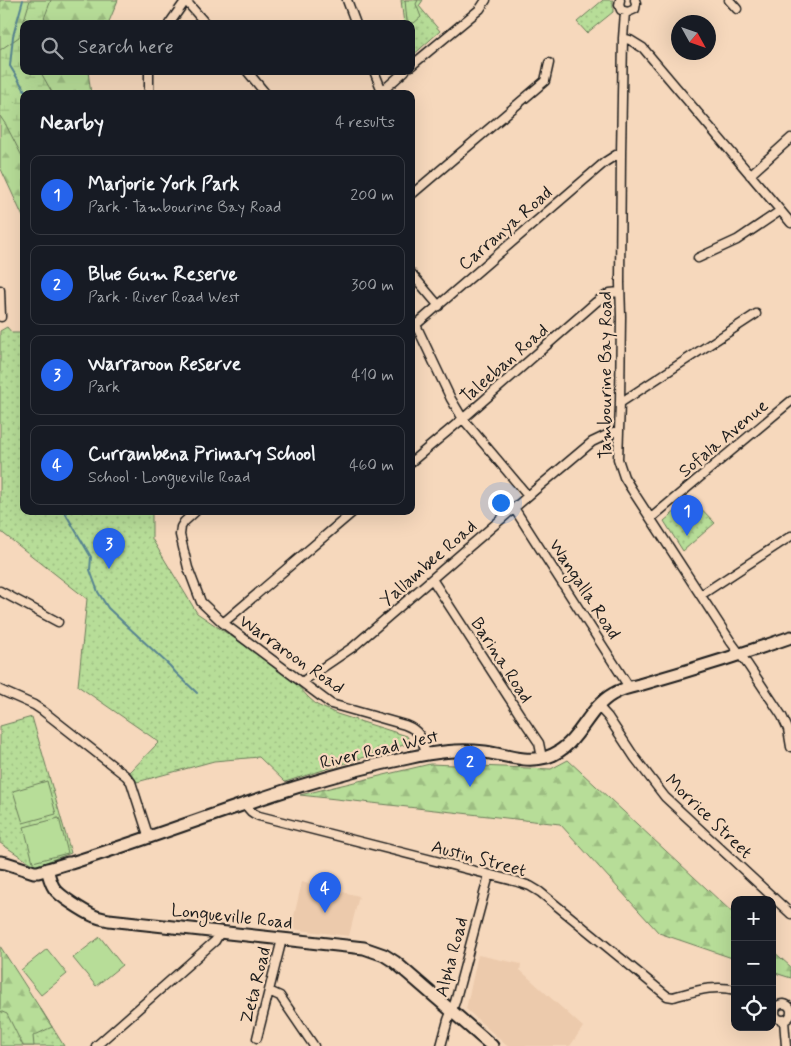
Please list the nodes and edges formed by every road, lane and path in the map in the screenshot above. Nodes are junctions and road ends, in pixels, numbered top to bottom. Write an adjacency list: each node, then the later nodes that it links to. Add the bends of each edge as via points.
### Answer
1 (186, 0): 9 (street); 10 (street)
2 (347, 0): 11 (street)
3 (486, 0): 13 (street, via 480,9)
4 (620, 0): 8 (street, via 620,8)
5 (637, 0): 8 (street, via 635,9)
6 (729, 0): 7 (street)
7 (737, 9)
8 (625, 12): 12 (street, Tambourine Bay Road)
9 (172, 20)
10 (203, 20)
11 (354, 20)
12 (623, 38): 24 (street, Tambourine Bay Road); 25 (street, via 643,48)
13 (415, 63)
14 (549, 63): 26 (street, via 545,81)
15 (149, 75): 19 (street)
16 (250, 75): 20 (street)
17 (375, 75): 21 (street)
18 (401, 75): 22 (street)
19 (149, 90)
20 (263, 90)
21 (379, 90)
22 (382, 90)
23 (791, 138): 25 (street)
24 (621, 154): 32 (street, Tambourine Bay Road); 33 (street, Carranya Road, via 605,162)
25 (750, 175): 27 (street)
26 (415, 192)
27 (780, 211): 28 (street); 29 (street, via 737,240)
28 (791, 223)
29 (698, 258)
30 (415, 278): 33 (street)
31 (0, 290): 35 (street)
32 (620, 292): 39 (street, Tambourine Bay Road); 40 (street, Taleeban Road, via 610,293 596,302)
33 (439, 306): 36 (street, Carranya Road)
34 (756, 314): 39 (street)
35 (1, 317)
36 (415, 326)
37 (415, 329): 40 (street)
38 (791, 401): 47 (street, Sofala Avenue)
39 (620, 404): 41 (street, Tambourine Bay Road)
40 (463, 419): 42 (street, Taleeban Road); 43 (street)
41 (618, 432): 43 (street, Yallambee Road, via 592,442); 47 (street, Tambourine Bay Road, via 620,468)
42 (415, 459)
43 (528, 496): 44 (street, Yallambee Road)
44 (514, 508): 49 (street, Yallambee Road); 57 (street, Wangalla Road)
45 (192, 515): 53 (street, Warraroon Road, via 181,527 180,535 188,568 201,602)
46 (349, 515): 53 (street)
47 (651, 518): 51 (street, Tambourine Bay Road)
48 (791, 536): 51 (street)
49 (432, 579): 56 (street, Yallambee Road, via 353,647); 62 (street, Barina Road, via 539,743)
50 (0, 590): 52 (street)
51 (701, 595): 55 (street, Tambourine Bay Road)
52 (58, 622)
53 (223, 623): 56 (street, Warraroon Road)
54 (791, 637): 55 (main road, River Road West)
55 (740, 654): 57 (main road, River Road West); 60 (street, Tambourine Bay Road, via 782,716)
56 (303, 682): 61 (street, Warraroon Road, via 332,704 416,730)
57 (629, 687): 59 (main road, River Road West, via 608,696)
58 (0, 690): 64 (street, via 43,711 126,776 131,782)
59 (598, 706): 62 (main road, River Road West, via 568,744); 69 (street, Morrice Street, via 665,797)
60 (791, 747)
61 (426, 754): 62 (main road, River Road West, via 453,750 520,759); 63 (main road, River Road West, via 372,765)
62 (542, 758)
63 (246, 804): 64 (main road, River Road West); 68 (street, Austin Street, via 252,813 259,816)
64 (149, 838): 67 (main road, River Road West)
65 (0, 862): 67 (main road, via 31,871)
66 (0, 868): 67 (main road, via 31,877)
67 (48, 871): 70 (main road, Longueville Road, via 58,892 100,918)
68 (489, 875): 72 (street, Austin Street, via 535,889 667,996 714,987); 75 (street, Alpha Road)
69 (791, 914)
70 (220, 933): 71 (main road, Longueville Road); 80 (street, via 210,946)
71 (282, 939): 73 (street, Zeta Road); 75 (main road, Longueville Road, via 364,948 384,955)
72 (731, 989)
73 (269, 991): 79 (street, Zeta Road); 81 (street, via 280,996)
74 (776, 1005): 76 (street, via 786,1005)
75 (451, 1011): 82 (street, Alpha Road); 83 (main road, Longueville Road)
76 (791, 1011): 78 (street)
77 (776, 1016): 78 (street)
78 (784, 1020): 84 (street)
79 (257, 1038)
80 (96, 1046)
81 (314, 1046)
82 (441, 1046)
83 (492, 1046)
84 (786, 1046)

